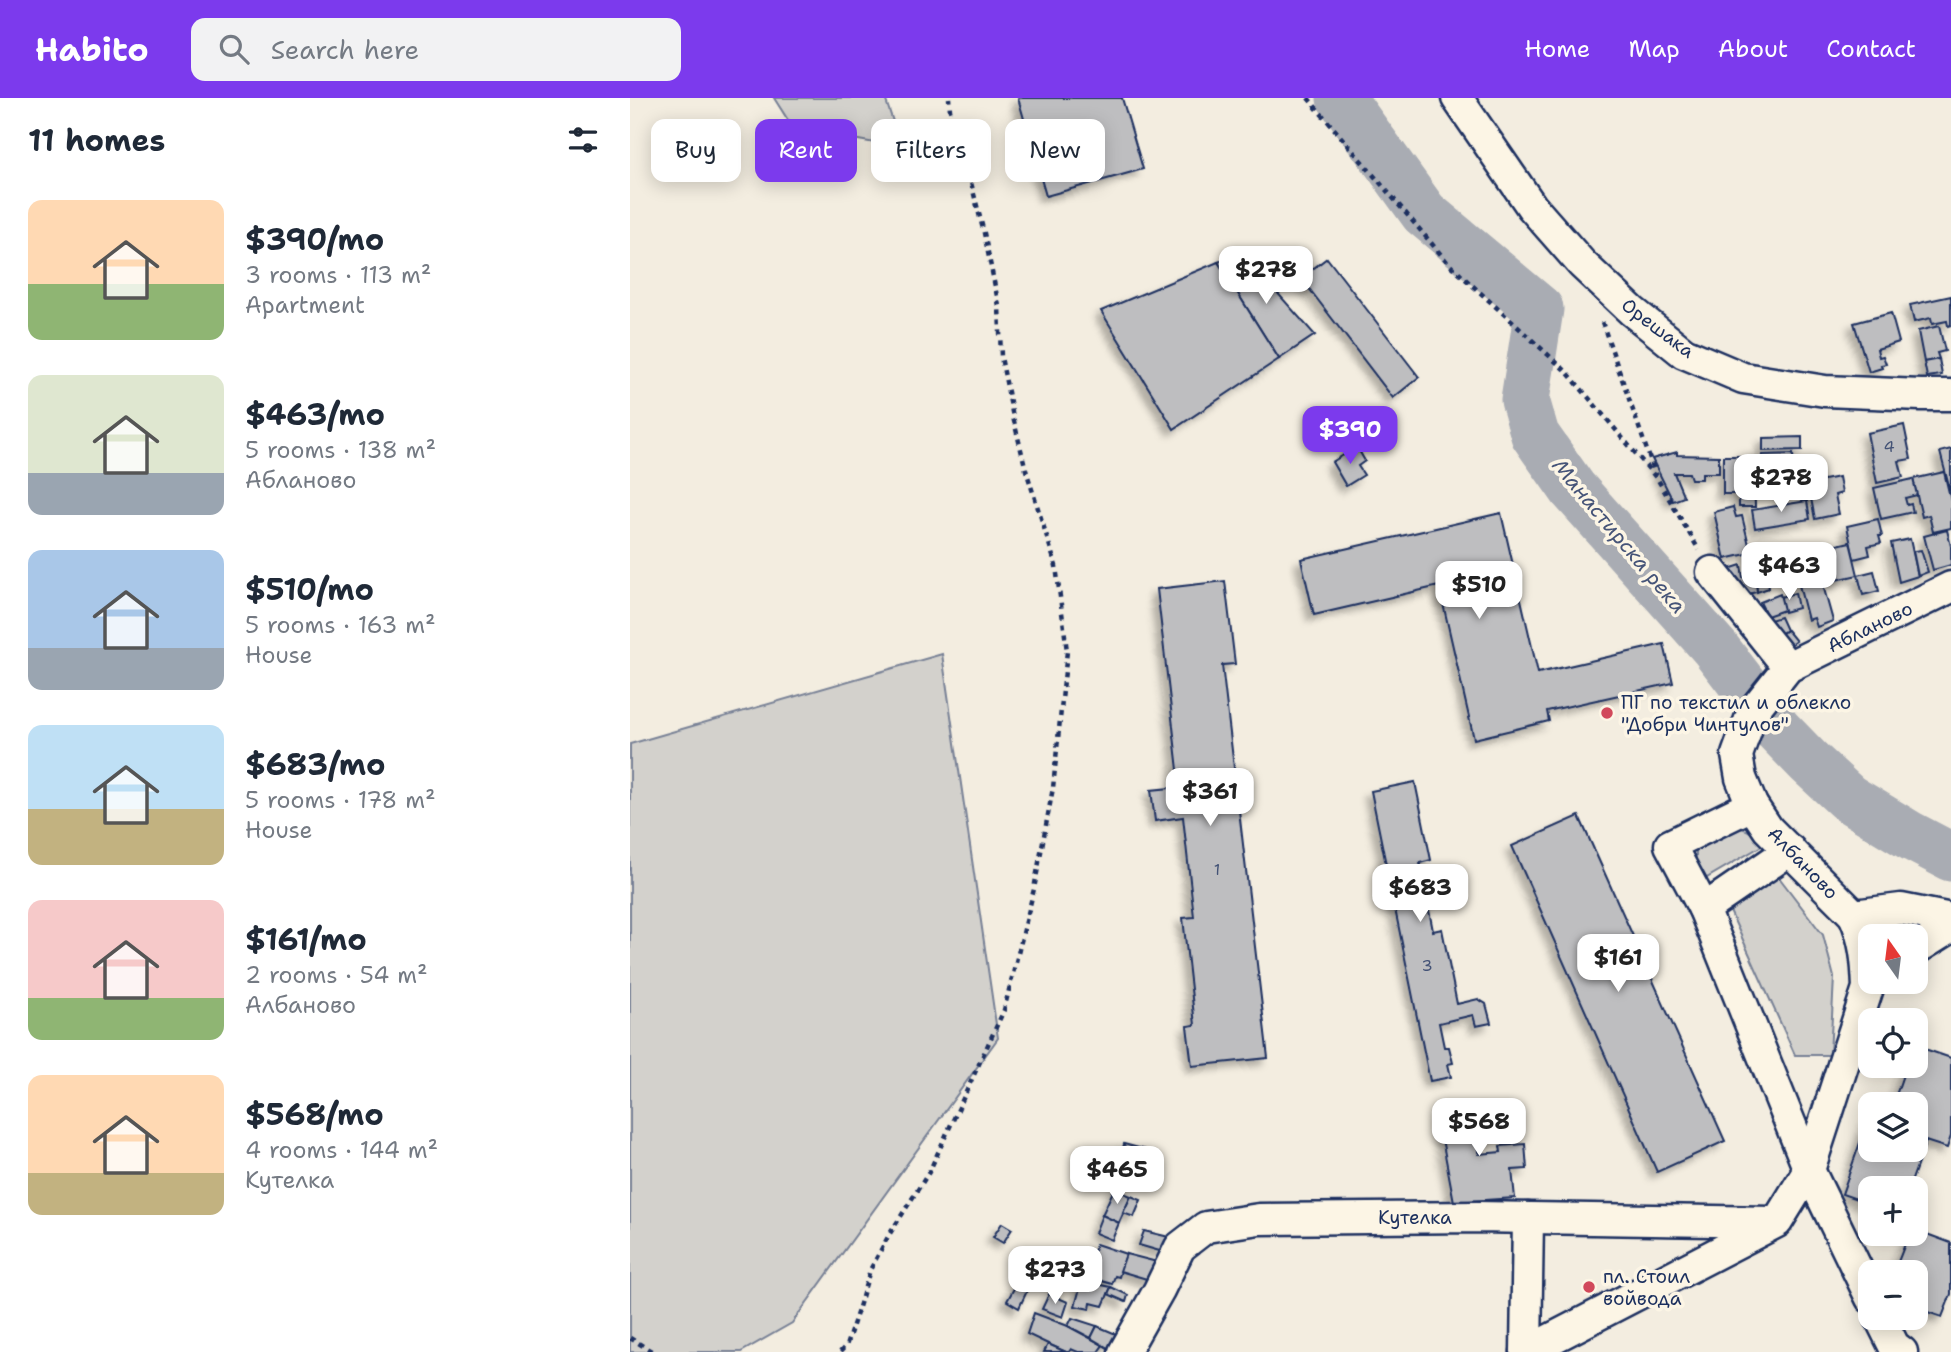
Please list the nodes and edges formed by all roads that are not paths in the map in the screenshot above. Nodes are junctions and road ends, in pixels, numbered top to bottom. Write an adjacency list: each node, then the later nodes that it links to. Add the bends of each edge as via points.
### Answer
1 (1457, 98): 2 (street, Орешака, via 1532,207 1632,311 1684,353 1743,378 1825,391)
2 (1951, 395)
3 (1712, 572): 5 (street)
4 (1951, 587): 5 (street, Абланово)
5 (1788, 667): 6 (street, Албаново, via 1753,711 1737,755)
6 (1752, 805): 7 (street, Албаново); 8 (street, via 1670,845)
7 (1790, 850): 8 (street); 9 (street, Албаново)
8 (1704, 909): 15 (street)
9 (1854, 915): 10 (street, via 1901,909); 11 (street, Албаново)
10 (1951, 919)
11 (1858, 924)
12 (1951, 927): 13 (street)
13 (1928, 941)
14 (1869, 994): 15 (street)
15 (1809, 1170): 17 (street); 18 (street)
16 (1528, 1218): 17 (street, Кутелка); 21 (street, Кутелка, via 1259,1219 1206,1227 1180,1247); 22 (street)
17 (1777, 1222): 22 (street)
18 (1858, 1271)
19 (1885, 1330): 20 (street)
20 (1893, 1350)
21 (1124, 1352)
22 (1525, 1352)

